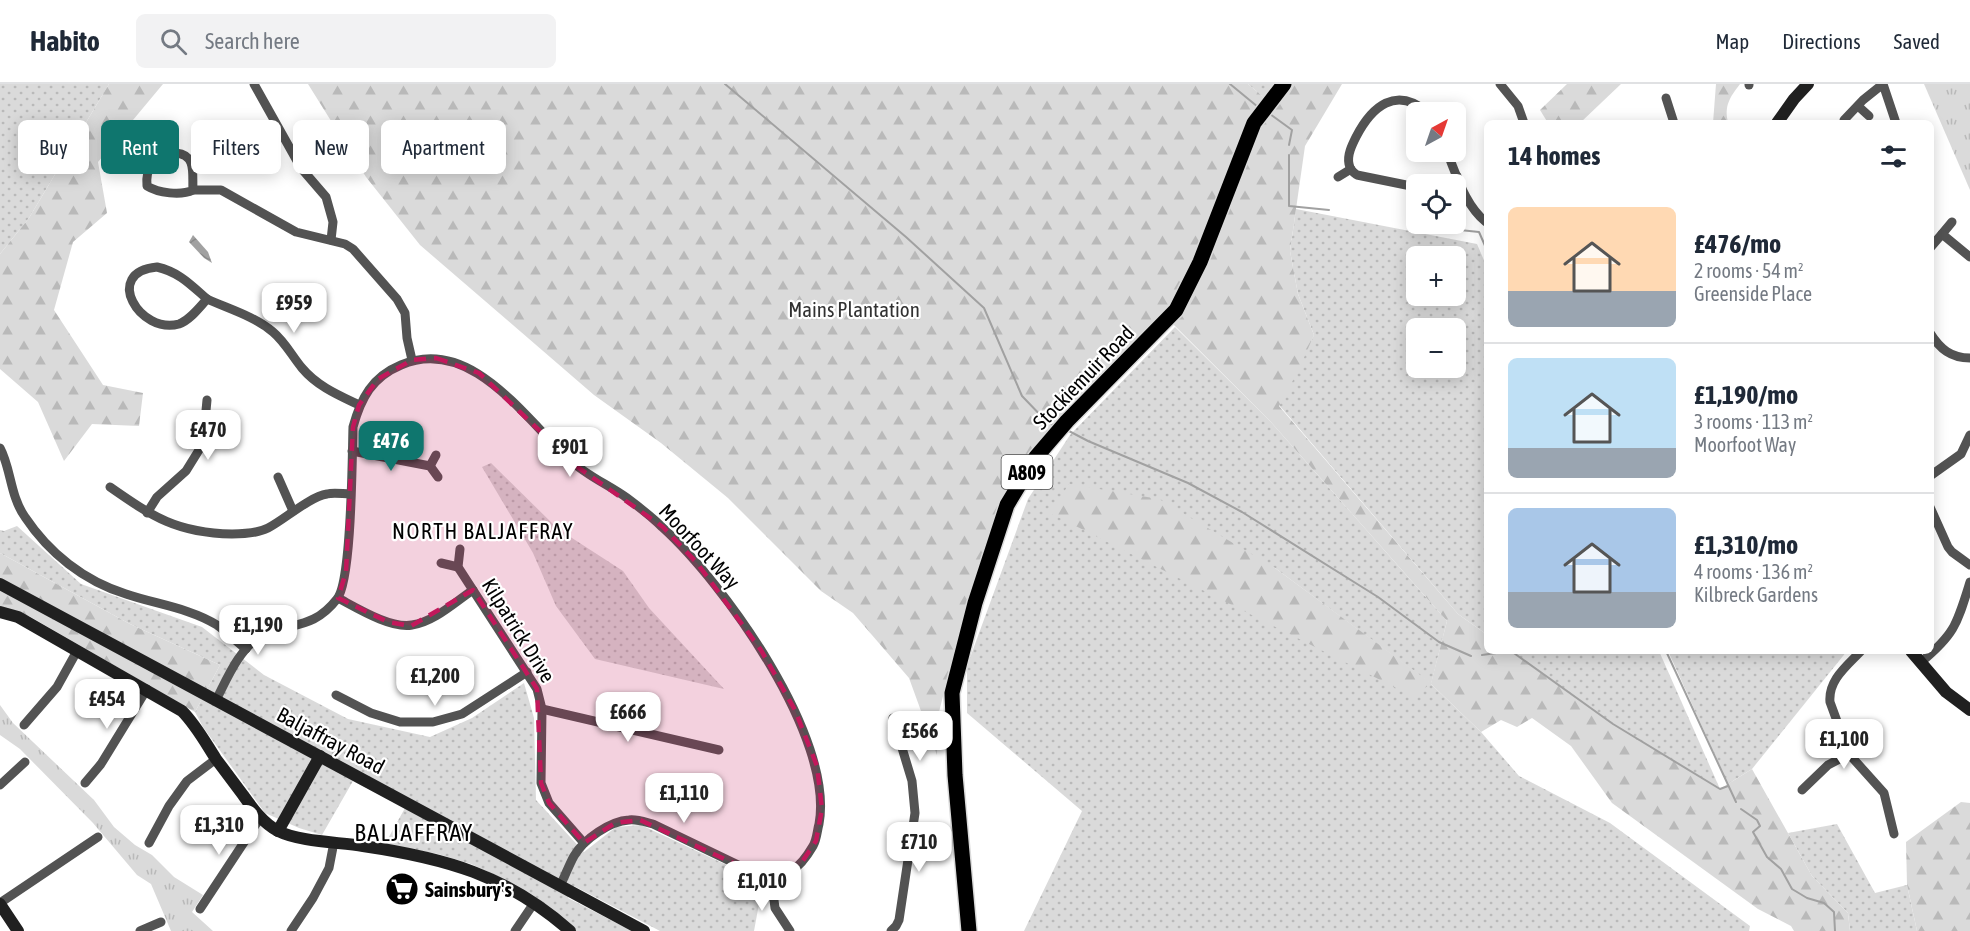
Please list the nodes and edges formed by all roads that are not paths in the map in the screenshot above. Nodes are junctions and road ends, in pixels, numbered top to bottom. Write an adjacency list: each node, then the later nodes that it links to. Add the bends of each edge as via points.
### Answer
1 (254, 84): 22 (street, via 301,168 326,197 333,222)
2 (1284, 84): 97 (main road, Stockiemuir Road / A809, via 1254,123 1200,262 1176,310 1048,442 1007,505 975,603 952,693)
3 (1808, 84): 11 (street)
4 (1504, 85): 9 (street, via 1522,111)
5 (1666, 98): 10 (street)
6 (1412, 102): 14 (street, via 1391,101 1368,118 1354,140 1349,155)
7 (1858, 106): 8 (street); 12 (street); 13 (street, via 1882,84)
8 (1869, 116)
9 (1524, 120)
10 (1673, 120)
11 (1780, 120)
12 (1844, 120)
13 (1895, 120)
14 (1351, 169): 15 (street); 16 (street, via 1361,177)
15 (1338, 177)
16 (1406, 185)
17 (193, 190): 17 (street, via 155,191 147,186 148,167 176,153 184,154 191,159 194,170); 22 (street, via 220,190 296,232)
18 (1466, 195): 19 (street)
19 (1484, 220)
20 (1952, 222): 21 (street)
21 (1942, 234): 23 (street); 24 (street)
22 (331, 240): 28 (street, via 353,249 397,299 405,313)
23 (1934, 243)
24 (1970, 257)
25 (207, 299): 25 (street, via 179,324 159,324 135,306 129,292 137,273 157,267 182,276); 30 (street, via 259,322 274,333 313,379)
26 (1934, 339): 27 (street, via 1954,356)
27 (1970, 358)
28 (412, 360): 30 (street, Moorfoot Way, via 389,370); 83 (street, Moorfoot Way, via 436,357 459,363 501,392 579,468 627,498 663,527 696,563 761,650 795,710 817,766 822,809 816,841 800,864 787,874)
29 (207, 400): 42 (street, via 199,450 186,471 157,497)
30 (359, 405): 33 (street, Moorfoot Way)
31 (1970, 435): 36 (street, via 1961,454)
32 (0, 448): 53 (street, via 24,516 50,548 78,572 107,587 216,625)
33 (352, 451): 35 (street); 40 (street, Moorfoot Way)
34 (436, 455): 35 (street)
35 (430, 466): 38 (street)
36 (1934, 473)
37 (278, 477): 41 (street)
38 (438, 477)
39 (110, 486): 42 (street)
40 (350, 494): 41 (street, via 320,495); 51 (street, Moorfoot Way, via 346,572)
41 (293, 511): 42 (street, via 266,530 241,534 207,533 175,526)
42 (147, 513)
43 (1934, 516): 46 (street, via 1948,547)
44 (460, 549): 47 (street, Kilpatrick Drive)
45 (441, 562): 47 (street, Kilpatrick Drive)
46 (1970, 565)
47 (458, 567): 50 (street, Kilpatrick Drive)
48 (1970, 582): 55 (street, via 1954,630)
49 (0, 584): 63 (street, Baljaffray Road)
50 (473, 590): 51 (street, via 433,618 411,626 388,622); 60 (street, Kilpatrick Drive)
51 (338, 598): 53 (street, via 309,622 259,638)
52 (0, 612): 54 (street, via 18,617)
53 (246, 649): 63 (street)
54 (77, 651): 61 (street); 67 (street, via 57,687)
55 (1934, 651)
56 (1858, 654): 69 (street, via 1834,681 1829,694)
57 (1914, 654): 59 (street)
58 (1930, 654): 59 (street)
59 (1921, 662): 65 (street, via 1946,692)
60 (527, 672): 62 (street, via 462,714 433,722 400,722); 64 (street, Kilpatrick Drive, via 537,688)
61 (147, 689): 71 (street, via 193,722); 73 (street, via 102,764)
62 (336, 695)
63 (216, 700): 70 (street, Baljaffray Road)
64 (542, 709): 68 (street); 82 (street, Kilpatrick Drive, via 543,790 549,803)
65 (1970, 710)
66 (893, 718): 96 (street, via 912,781 915,813 899,920)
67 (24, 725)
68 (720, 750)
69 (1849, 754): 75 (street, via 1828,765); 78 (street, via 1884,793)
70 (320, 756): 77 (street); 84 (street, Baljaffray Road)
71 (216, 759): 76 (street); 81 (street, via 187,781)
72 (25, 762): 74 (street)
73 (85, 783)
74 (0, 785)
75 (1802, 790)
76 (260, 818): 77 (street); 87 (street)
77 (278, 831): 80 (street)
78 (1894, 834)
79 (98, 837): 85 (street)
80 (334, 842): 86 (street, via 438,859 501,882); 91 (street, via 329,868)
81 (149, 843)
82 (584, 843): 83 (street, via 615,823 640,820); 84 (street)
83 (771, 877): 95 (street, via 775,908)
84 (560, 886): 94 (street, Baljaffray Road)
85 (0, 903): 89 (street)
86 (534, 903): 92 (street); 93 (street)
87 (200, 909)
88 (161, 922): 90 (street)
89 (18, 931)
90 (140, 931)
91 (291, 931)
92 (515, 931)
93 (570, 931)
94 (644, 931)
95 (790, 931)
96 (891, 931)
97 (969, 931)

